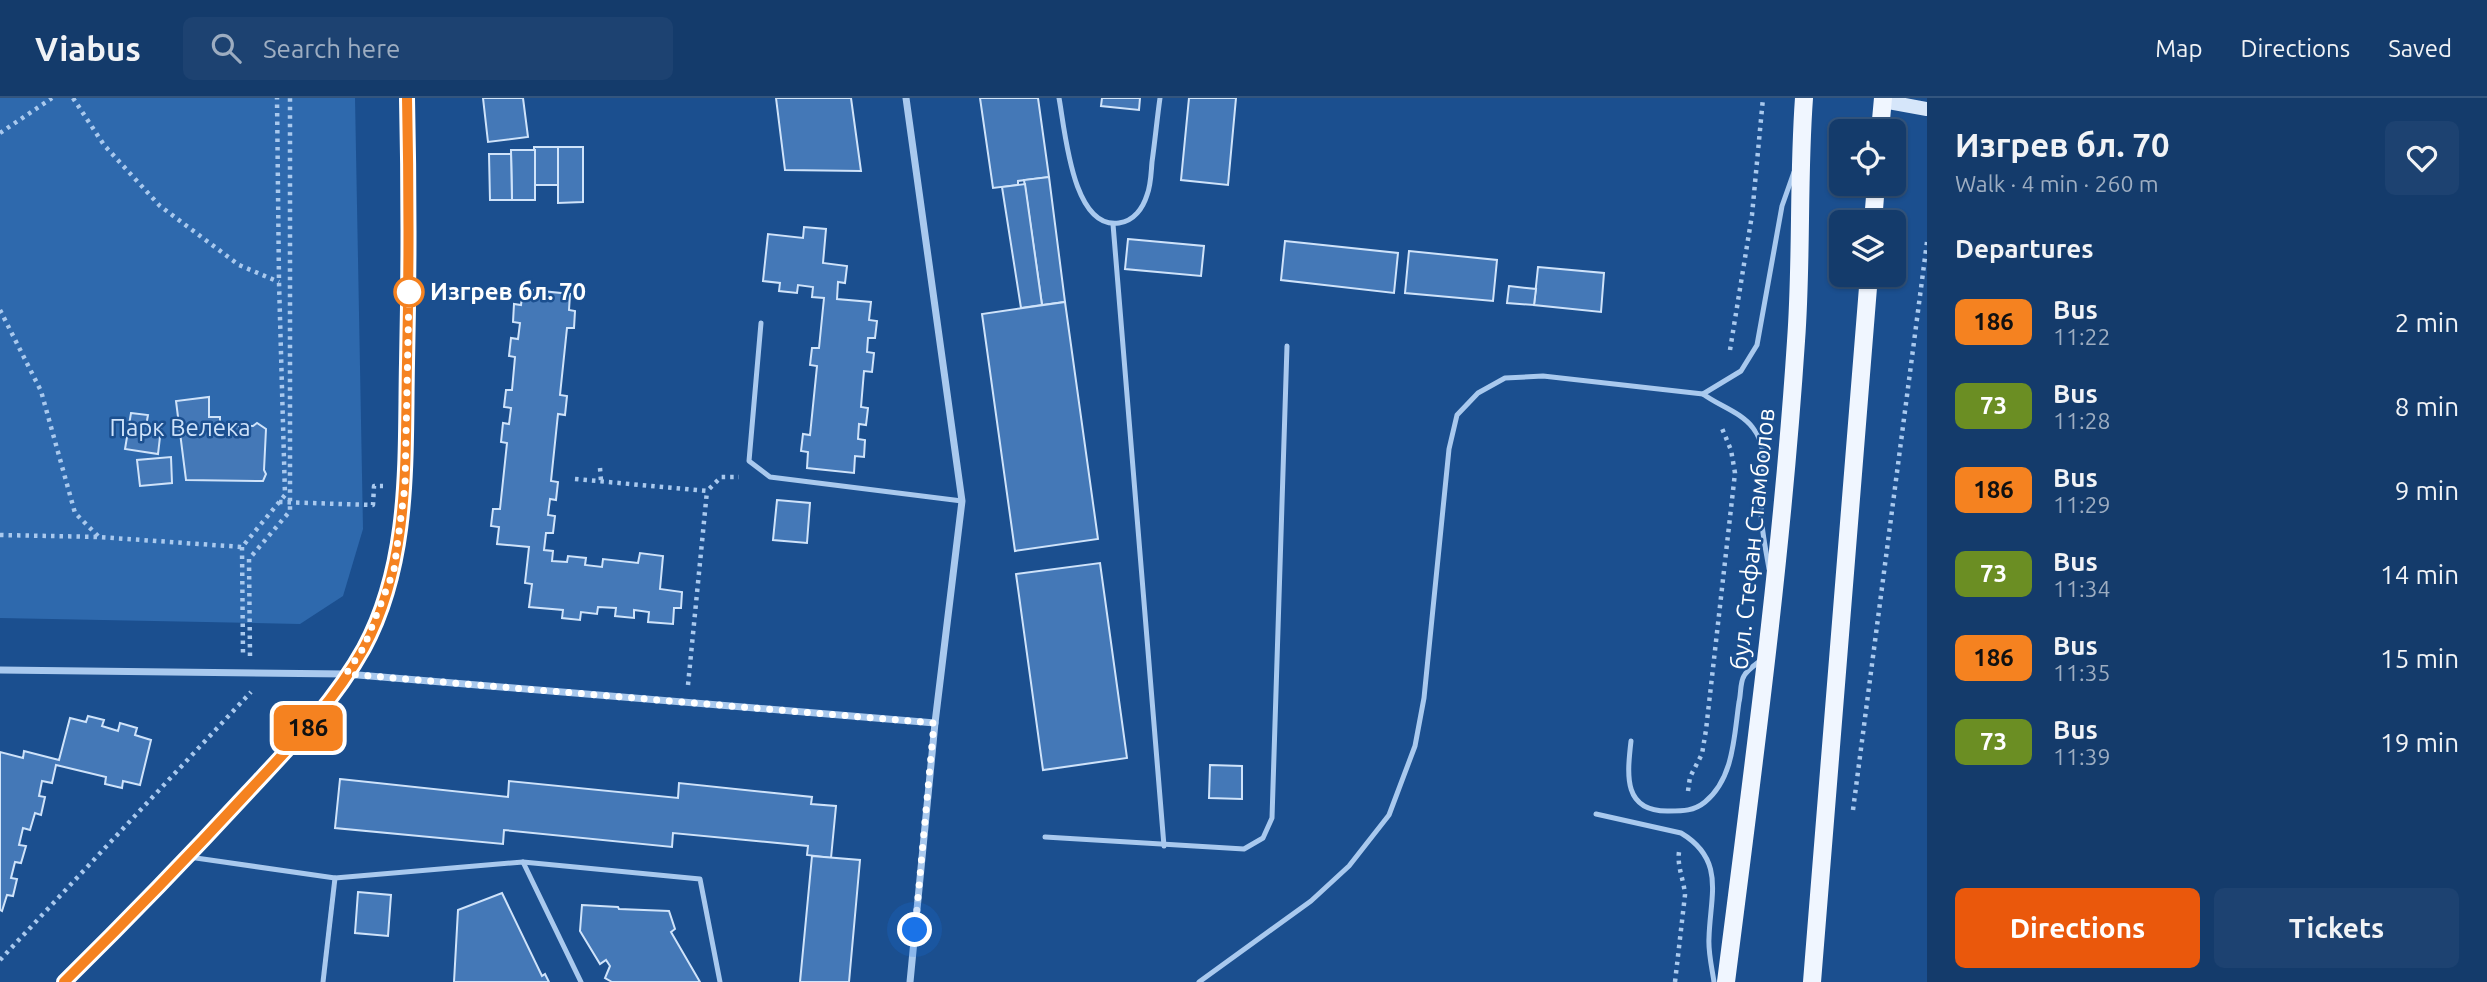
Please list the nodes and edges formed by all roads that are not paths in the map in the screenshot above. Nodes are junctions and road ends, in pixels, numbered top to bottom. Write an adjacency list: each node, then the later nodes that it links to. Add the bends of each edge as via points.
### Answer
1 (407, 98): 19 (street, via 410,227 405,486 394,570 364,647)
2 (906, 98): 15 (street)
3 (1059, 98): 10 (lane, via 1077,189 1086,206)
4 (1160, 98): 10 (lane, via 1148,193 1128,222)
5 (1804, 98): 9 (main road, бул. Стефан Стамболов)
6 (1878, 99): 7 (main road); 8 (main road)
7 (1927, 109)
8 (1879, 119)
9 (1800, 154): 14 (lane, via 1782,206 1757,345 1741,370); 16 (main road, бул. Стефан Стамболов, via 1796,341)
10 (1113, 224): 24 (lane)
11 (1867, 287): 36 (main road)
12 (761, 323): 15 (lane, via 749,461 770,477)
13 (1287, 346): 24 (lane, via 1272,818 1263,838 1244,849)
14 (1703, 394): 16 (lane, via 1754,429 1763,452 1761,516); 33 (lane, via 1543,376 1505,378 1478,393 1458,415 1449,449 1424,698 1415,746 1389,814 1349,866 1311,901)
15 (962, 501): 20 (street)
16 (1773, 596): 17 (main road, бул. Стефан Стамболов)
17 (1767, 654): 21 (lane, via 1744,676 1730,763 1706,801 1685,811 1658,811 1640,805 1633,797 1628,770); 35 (main road, бул. Стефан Стамболов)
18 (0, 670): 19 (street)
19 (346, 674): 20 (street); 25 (street, via 310,725)
20 (934, 723): 32 (street)
21 (1631, 741)
22 (1596, 814): 34 (lane, via 1681,833 1701,850 1713,875 1708,940)
23 (1045, 837): 24 (lane)
24 (1164, 846)
25 (189, 857): 27 (lane); 28 (street)
26 (523, 862): 27 (lane); 30 (lane); 31 (lane, via 700,879)
27 (335, 878): 29 (lane)
28 (64, 982)
29 (323, 982)
30 (581, 982)
31 (720, 982)
32 (910, 982)
33 (1199, 982)
34 (1714, 982)
35 (1726, 982)
36 (1812, 982)

